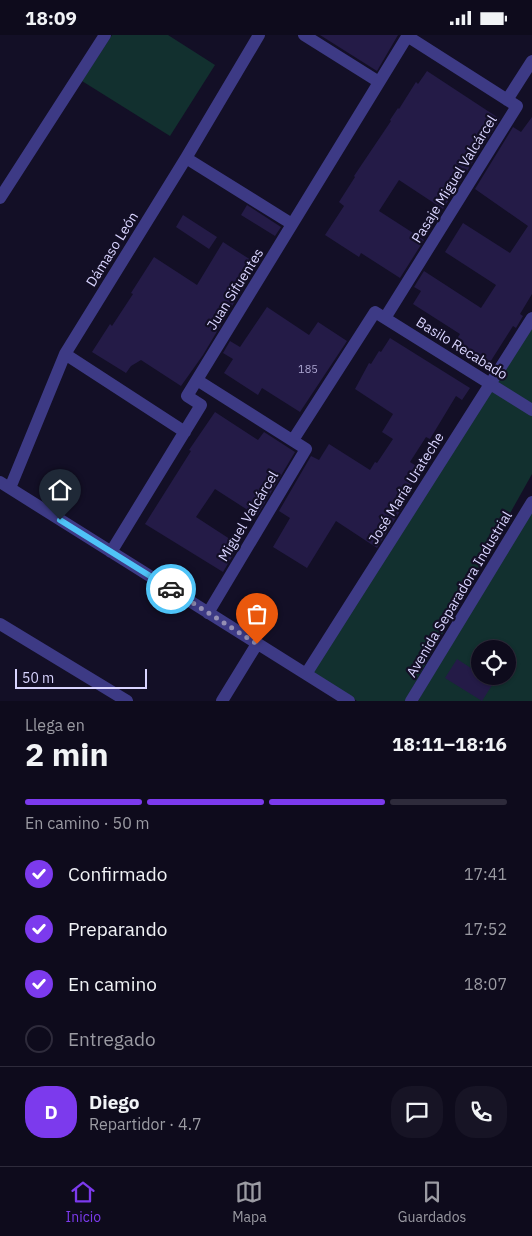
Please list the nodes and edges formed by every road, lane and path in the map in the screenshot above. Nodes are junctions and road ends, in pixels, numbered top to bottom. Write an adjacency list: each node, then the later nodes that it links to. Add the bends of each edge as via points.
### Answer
1 (105, 35): 9 (street)
2 (259, 35): 8 (street, Dámaso León)
3 (304, 35): 6 (street)
4 (408, 36): 6 (street, Juan Sifuentes); 7 (street)
5 (532, 61): 7 (street)
6 (379, 82): 10 (street, Juan Sifuentes)
7 (507, 100): 11 (street, Pasaje Miguel Valcárcel, via 517,106)
8 (186, 158): 10 (street); 13 (street, Dámaso León)
9 (0, 198)
10 (292, 224): 14 (street, Juan Sifuentes)
11 (380, 315): 15 (street, Basilo Recabado); 18 (street)
12 (532, 318): 15 (street, José María Urateche)
13 (65, 354): 17 (street); 19 (street, Dámaso León)
14 (196, 380): 17 (street, Juan Sifuentes, via 187,396 201,405); 18 (street)
15 (490, 383): 16 (street, Basilo Recabado); 25 (street, José María Urateche)
16 (532, 410)
17 (185, 431): 21 (street, Juan Sifuentes)
18 (293, 440): 22 (street, Miguel Valcárcel, via 306,449)
19 (5, 485): 21 (street)
20 (532, 502): 29 (street, Avenida Separadora Industrial)
21 (111, 552): 22 (street)
22 (208, 613): 24 (street)
23 (0, 624): 26 (street)
24 (257, 644): 25 (street); 27 (street)
25 (306, 674): 28 (street)
26 (127, 701)
27 (222, 701)
28 (349, 701)
29 (411, 701)

